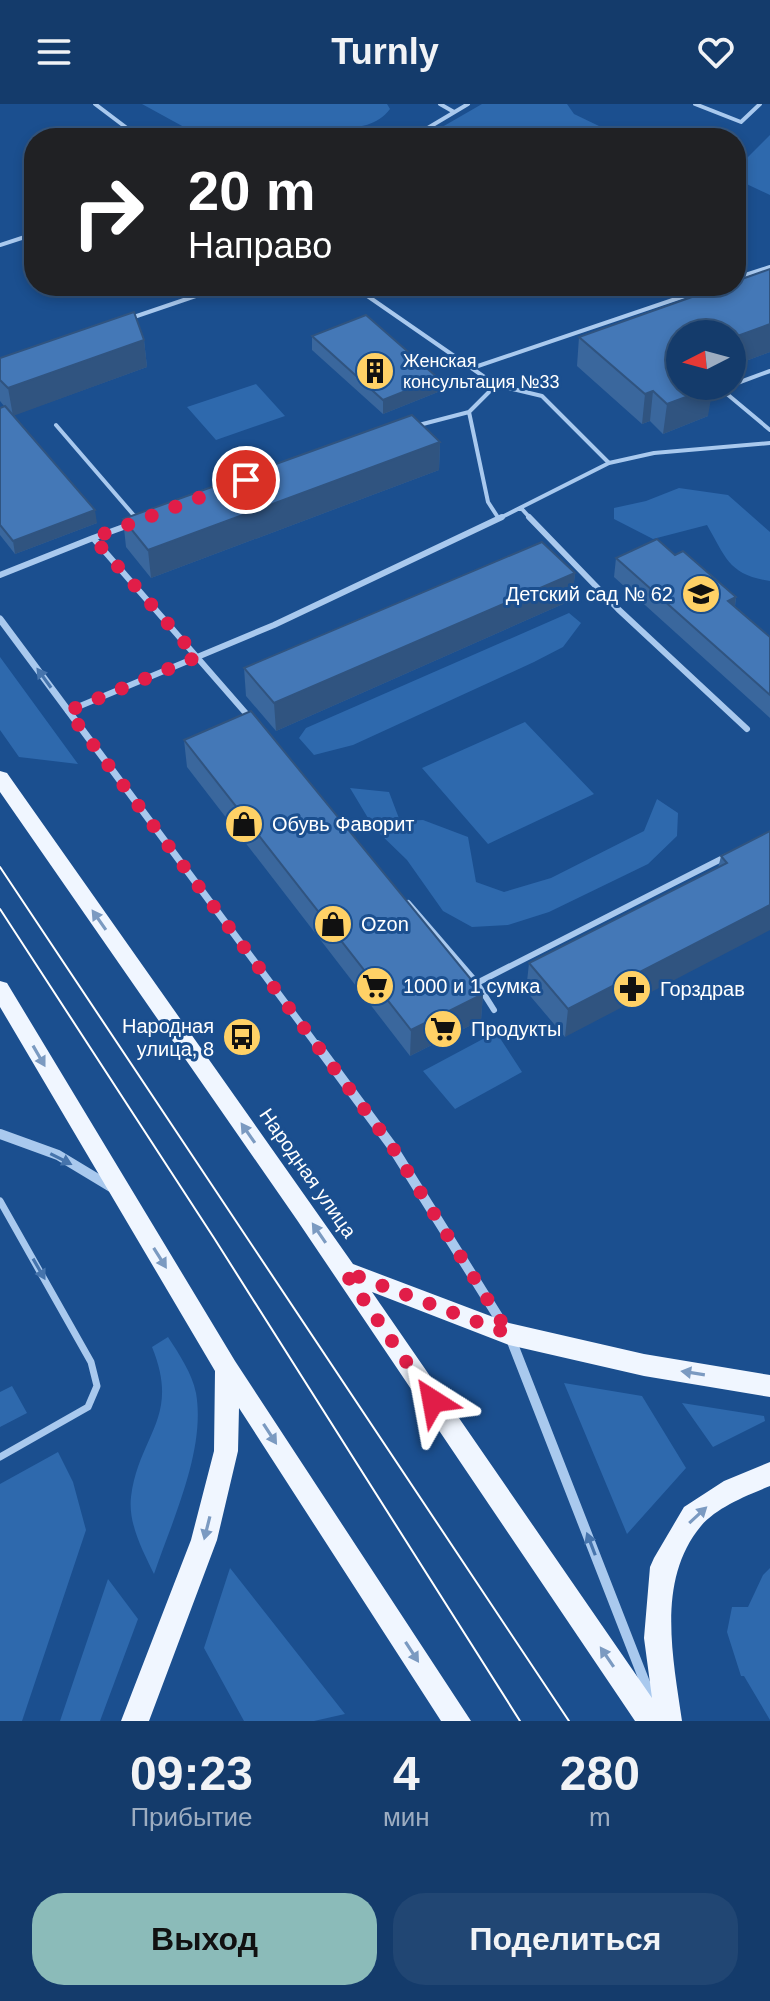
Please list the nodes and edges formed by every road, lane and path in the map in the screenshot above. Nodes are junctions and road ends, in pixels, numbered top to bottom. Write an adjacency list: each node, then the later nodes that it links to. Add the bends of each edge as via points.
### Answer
1 (95, 104): 7 (lane)
2 (440, 104): 6 (lane)
3 (468, 104): 6 (lane)
4 (695, 104): 5 (lane, via 741,122)
5 (760, 104)
6 (454, 112): 8 (lane)
7 (127, 128)
8 (428, 128)
9 (24, 237): 10 (lane)
10 (0, 245)
11 (770, 267): 12 (lane)
12 (746, 275)
13 (196, 296): 16 (lane)
14 (368, 296): 17 (lane)
15 (684, 296): 17 (lane)
16 (116, 323)
17 (475, 367): 20 (lane)
18 (770, 371): 19 (lane)
19 (746, 380)
20 (496, 385): 22 (lane); 27 (lane, via 542,396)
21 (734, 400): 25 (lane)
22 (469, 412): 24 (lane); 30 (lane, via 488,502)
23 (56, 425): 31 (lane)
24 (401, 429)
25 (770, 430)
26 (770, 443): 27 (lane, via 654,453)
27 (609, 463): 28 (lane)
28 (521, 508): 30 (lane); 37 (lane, via 618,609)
29 (152, 516): 31 (lane)
30 (499, 519): 35 (lane)
31 (139, 521): 32 (lane)
32 (93, 538): 33 (lane); 35 (lane)
33 (0, 575)
34 (0, 619): 36 (street, one-way to 34)
35 (197, 657): 36 (lane); 38 (lane)
36 (68, 711): 49 (street, via 391,1145)
37 (747, 729)
38 (260, 730)
39 (0, 778): 48 (main road, Народная улица, one-way to 39)
40 (734, 852): 42 (lane)
41 (404, 898): 42 (lane)
42 (477, 983): 44 (lane)
43 (0, 989): 46 (main road, one-way to 46)
44 (494, 1010)
45 (0, 1134): 46 (street, one-way to 46, via 58,1155)
46 (119, 1191): 50 (main road, one-way to 50)
47 (0, 1201): 52 (lane, one-way to 52, via 91,1362 97,1386 88,1407)
48 (344, 1271): 49 (main road); 56 (main road, Народная улица, one-way to 48)
49 (509, 1334): 51 (main road, one-way to 49, via 644,1365); 57 (street, one-way to 49)
50 (227, 1369): 54 (main road, one-way to 54, via 226,1451 204,1540); 55 (main road, one-way to 55)
51 (770, 1386)
52 (0, 1457)
53 (770, 1474): 58 (main road, one-way to 53, via 657,1638 663,1567 693,1516 733,1489)
54 (135, 1721)
55 (457, 1721)
56 (651, 1721)
57 (660, 1721)
58 (668, 1721)

